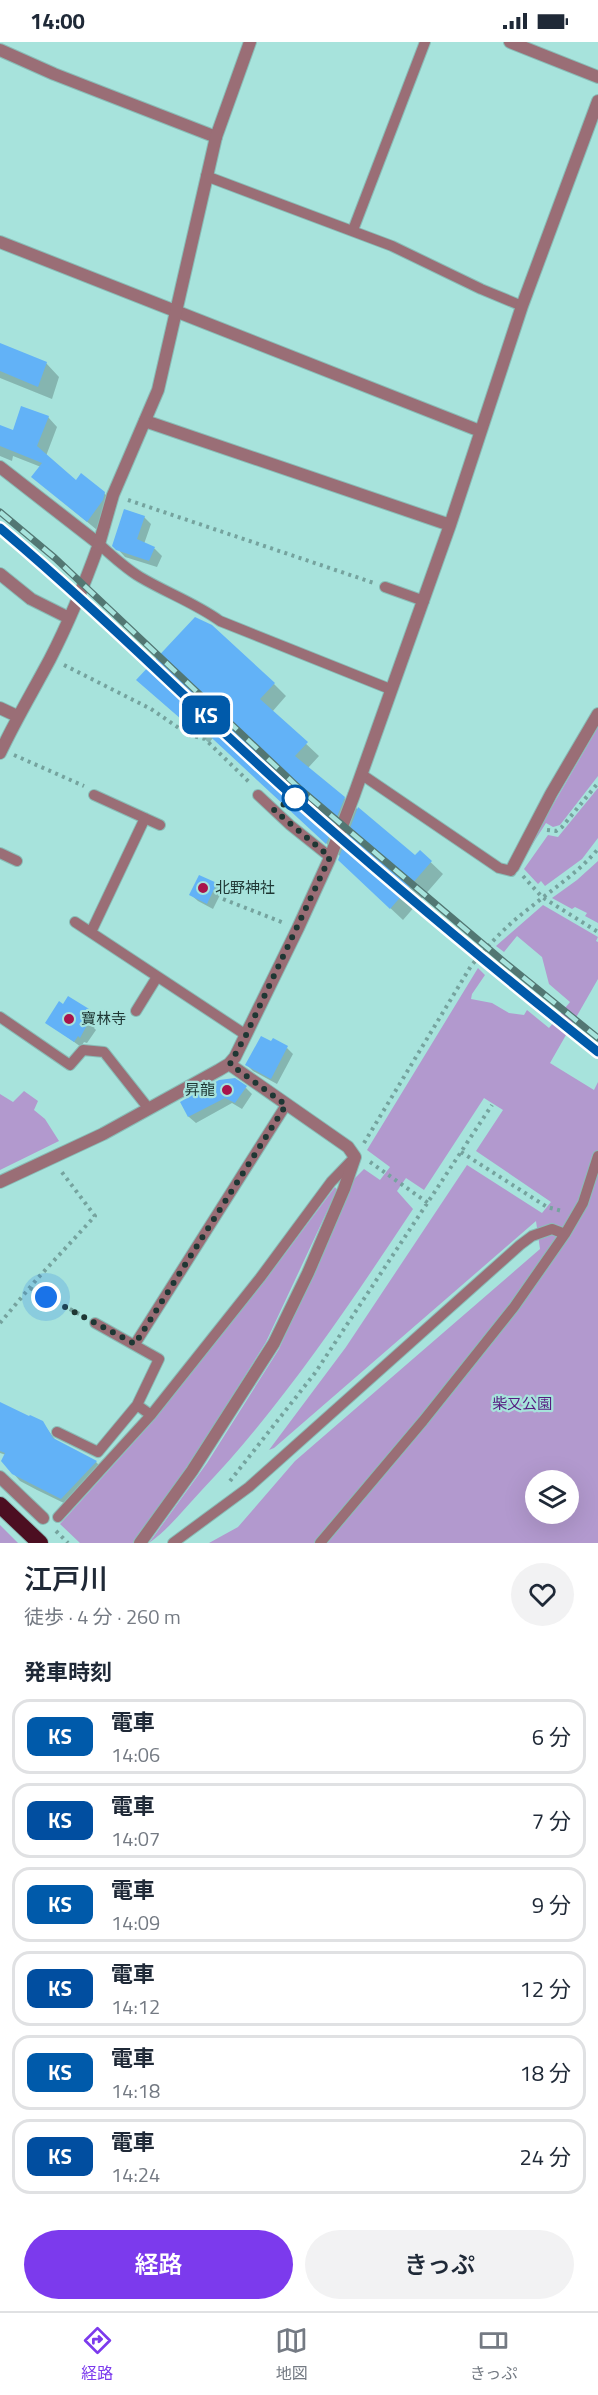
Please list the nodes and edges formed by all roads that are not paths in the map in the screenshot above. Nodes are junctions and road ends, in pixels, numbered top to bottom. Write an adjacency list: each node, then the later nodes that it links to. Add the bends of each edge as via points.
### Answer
1 (250, 42): 7 (street)
2 (425, 42): 9 (lane)
3 (510, 42): 5 (street)
4 (0, 50): 7 (street)
5 (598, 76)
6 (598, 101): 11 (street)
7 (216, 136): 8 (street)
8 (206, 176): 9 (lane); 12 (street)
9 (353, 230): 11 (lane)
10 (0, 242): 12 (street)
11 (522, 306): 14 (street)
12 (175, 312): 13 (street, via 158,390); 14 (street)
13 (145, 421): 16 (street); 17 (street, via 113,495)
14 (480, 431): 16 (street)
15 (0, 467): 17 (street)
16 (450, 525): 20 (street)
17 (99, 544): 21 (street); 22 (lane, via 123,567 220,621)
18 (0, 574): 21 (street, via 31,599)
19 (385, 587): 20 (lane)
20 (424, 601): 22 (street)
21 (69, 618): 25 (street)
22 (390, 689): 27 (street)
23 (0, 708): 25 (street)
24 (598, 714): 35 (street, via 550,794)
25 (17, 716): 26 (street)
26 (1, 751)
27 (361, 774): 33 (street); 35 (lane, via 499,867 511,871)
28 (94, 795): 30 (lane)
29 (258, 795): 33 (lane)
30 (146, 818): 31 (lane); 37 (lane)
31 (160, 825)
32 (0, 853): 34 (lane)
33 (330, 857): 41 (street)
34 (17, 861)
35 (513, 867)
36 (75, 922): 37 (lane)
37 (90, 932): 38 (lane)
38 (157, 977): 39 (lane); 41 (lane)
39 (136, 1011)
40 (0, 1017): 44 (lane, via 70,1065 82,1050 104,1052)
41 (246, 1035): 42 (street)
42 (230, 1064): 43 (street); 44 (street)
43 (286, 1105): 46 (street, via 348,1147); 50 (lane)
44 (149, 1109): 47 (street)
45 (598, 1156): 48 (lane, via 583,1203)
46 (355, 1157): 52 (lane, via 331,1182); 59 (street, via 274,1343 192,1471)
47 (0, 1182)
48 (565, 1234): 60 (lane, via 552,1229 520,1245 249,1487); 61 (lane, via 514,1307)
49 (95, 1323): 50 (lane)
50 (135, 1344): 51 (lane, via 159,1359)
51 (137, 1405): 52 (lane); 53 (lane, via 98,1452)
52 (151, 1415): 56 (lane)
53 (57, 1432)
54 (0, 1477): 57 (street)
55 (0, 1505): 58 (highway)
56 (58, 1517)
57 (43, 1518)
58 (40, 1543)
59 (140, 1543)
60 (173, 1543)
61 (320, 1543)

